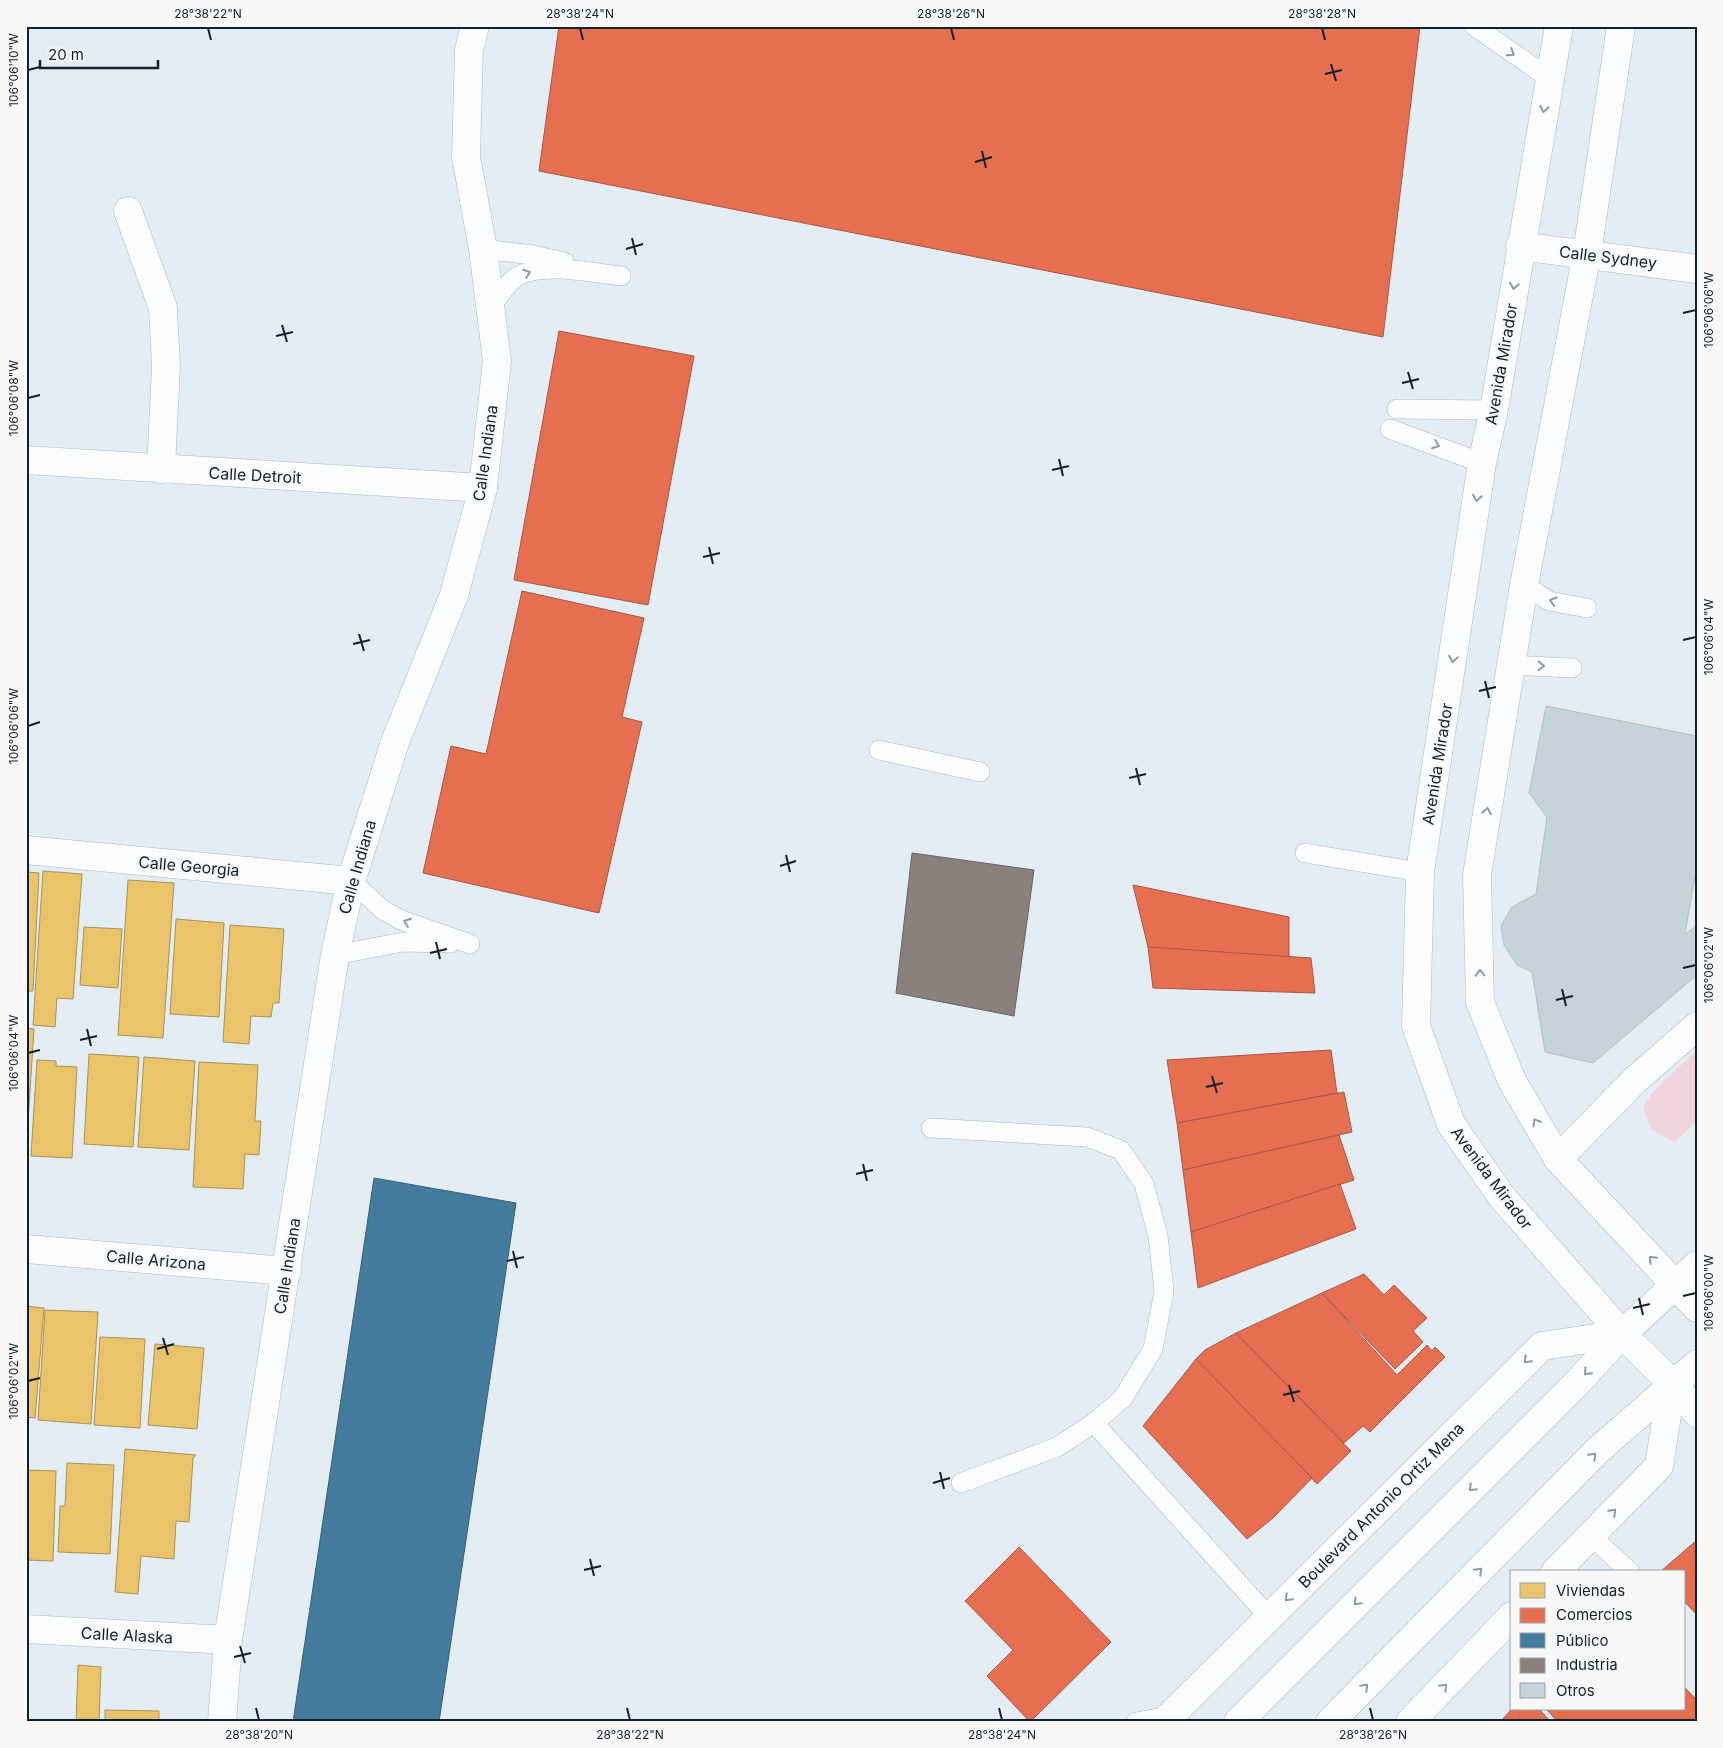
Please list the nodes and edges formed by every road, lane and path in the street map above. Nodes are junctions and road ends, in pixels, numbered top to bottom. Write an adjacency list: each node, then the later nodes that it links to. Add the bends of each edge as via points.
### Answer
1 (475, 26): 8 (street, Calle Indiana, via 469,50 466,157)
2 (1474, 26): 5 (lane, one-way to 5)
3 (1559, 26): 5 (street, Avenida Mirador)
4 (1621, 26): 9 (street)
5 (1549, 78): 7 (street, Avenida Mirador, one-way to 7)
6 (128, 211): 17 (street, via 163,308 166,366)
7 (1520, 246): 9 (street, Calle Sydney); 13 (street, Avenida Mirador, one-way to 13)
8 (483, 249): 11 (street, Calle Indiana); 11 (lane, one-way to 8, via 513,279 539,269 621,276 533,255)
9 (1587, 253): 10 (street, Calle Sydney); 19 (street)
10 (1697, 269)
11 (492, 305): 18 (street, Calle Indiana, via 497,361)
12 (1397, 409): 13 (lane)
13 (1494, 410): 16 (street, Avenida Mirador)
14 (1390, 429): 16 (lane, one-way to 16)
15 (26, 460): 17 (street, Calle Detroit)
16 (1482, 463): 27 (street, Avenida Mirador, one-way to 27)
17 (161, 469): 18 (street, Calle Detroit)
18 (483, 488): 28 (street, Calle Indiana, via 454,596 395,742)
19 (1524, 585): 20 (lane, one-way to 19, via 1549,601); 21 (street)
20 (1587, 608)
21 (1510, 666): 22 (lane, one-way to 22); 32 (street, one-way to 21, via 1512,1081 1480,1002 1477,875)
22 (1572, 668)
23 (879, 750): 24 (lane)
24 (980, 772)
25 (26, 850): 28 (street, Calle Georgia)
26 (1305, 853): 27 (lane)
27 (1420, 872): 38 (street, Avenida Mirador, via 1416,1026 1450,1124 1502,1197)
28 (351, 881): 29 (street, Calle Indiana); 29 (lane, one-way to 28, via 403,942 470,944 401,920 383,910)
29 (335, 955): 35 (street, Calle Indiana)
30 (1697, 1026): 32 (street, via 1634,1081)
31 (931, 1128): 42 (lane, via 1087,1136 1121,1150 1144,1184 1158,1236 1164,1291 1153,1349 1123,1398)
32 (1558, 1159): 36 (street, one-way to 32)
33 (26, 1250): 35 (street, Calle Arizona)
34 (1697, 1265): 36 (street)
35 (287, 1271): 50 (street, Calle Indiana)
36 (1677, 1285): 37 (street); 38 (street)
37 (1697, 1308)
38 (1622, 1334): 40 (street, Avenida Mirador); 47 (street, Boulevard Antonio Ortiz Mena, one-way to 47, via 1542,1346); 54 (street, one-way to 54)
39 (1697, 1364): 40 (street)
40 (1672, 1383): 41 (street, Avenida Mirador); 44 (street, one-way to 40, via 1659,1466); 55 (street, one-way to 40, via 1598,1450)
41 (1697, 1413)
42 (1094, 1423): 43 (lane, via 1057,1446); 47 (lane)
43 (961, 1483)
44 (1590, 1535): 45 (street); 46 (lane)
45 (1557, 1570)
46 (1628, 1570)
47 (1269, 1617): 51 (street, Boulevard Antonio Ortiz Mena)
48 (1510, 1618): 56 (street, one-way to 48)
49 (26, 1629): 50 (street, Calle Alaska)
50 (228, 1640): 52 (street, Calle Indiana)
51 (1166, 1719): 53 (lane)
52 (222, 1722)
53 (1136, 1722)
54 (1238, 1722)
55 (1330, 1722)
56 (1410, 1722)

